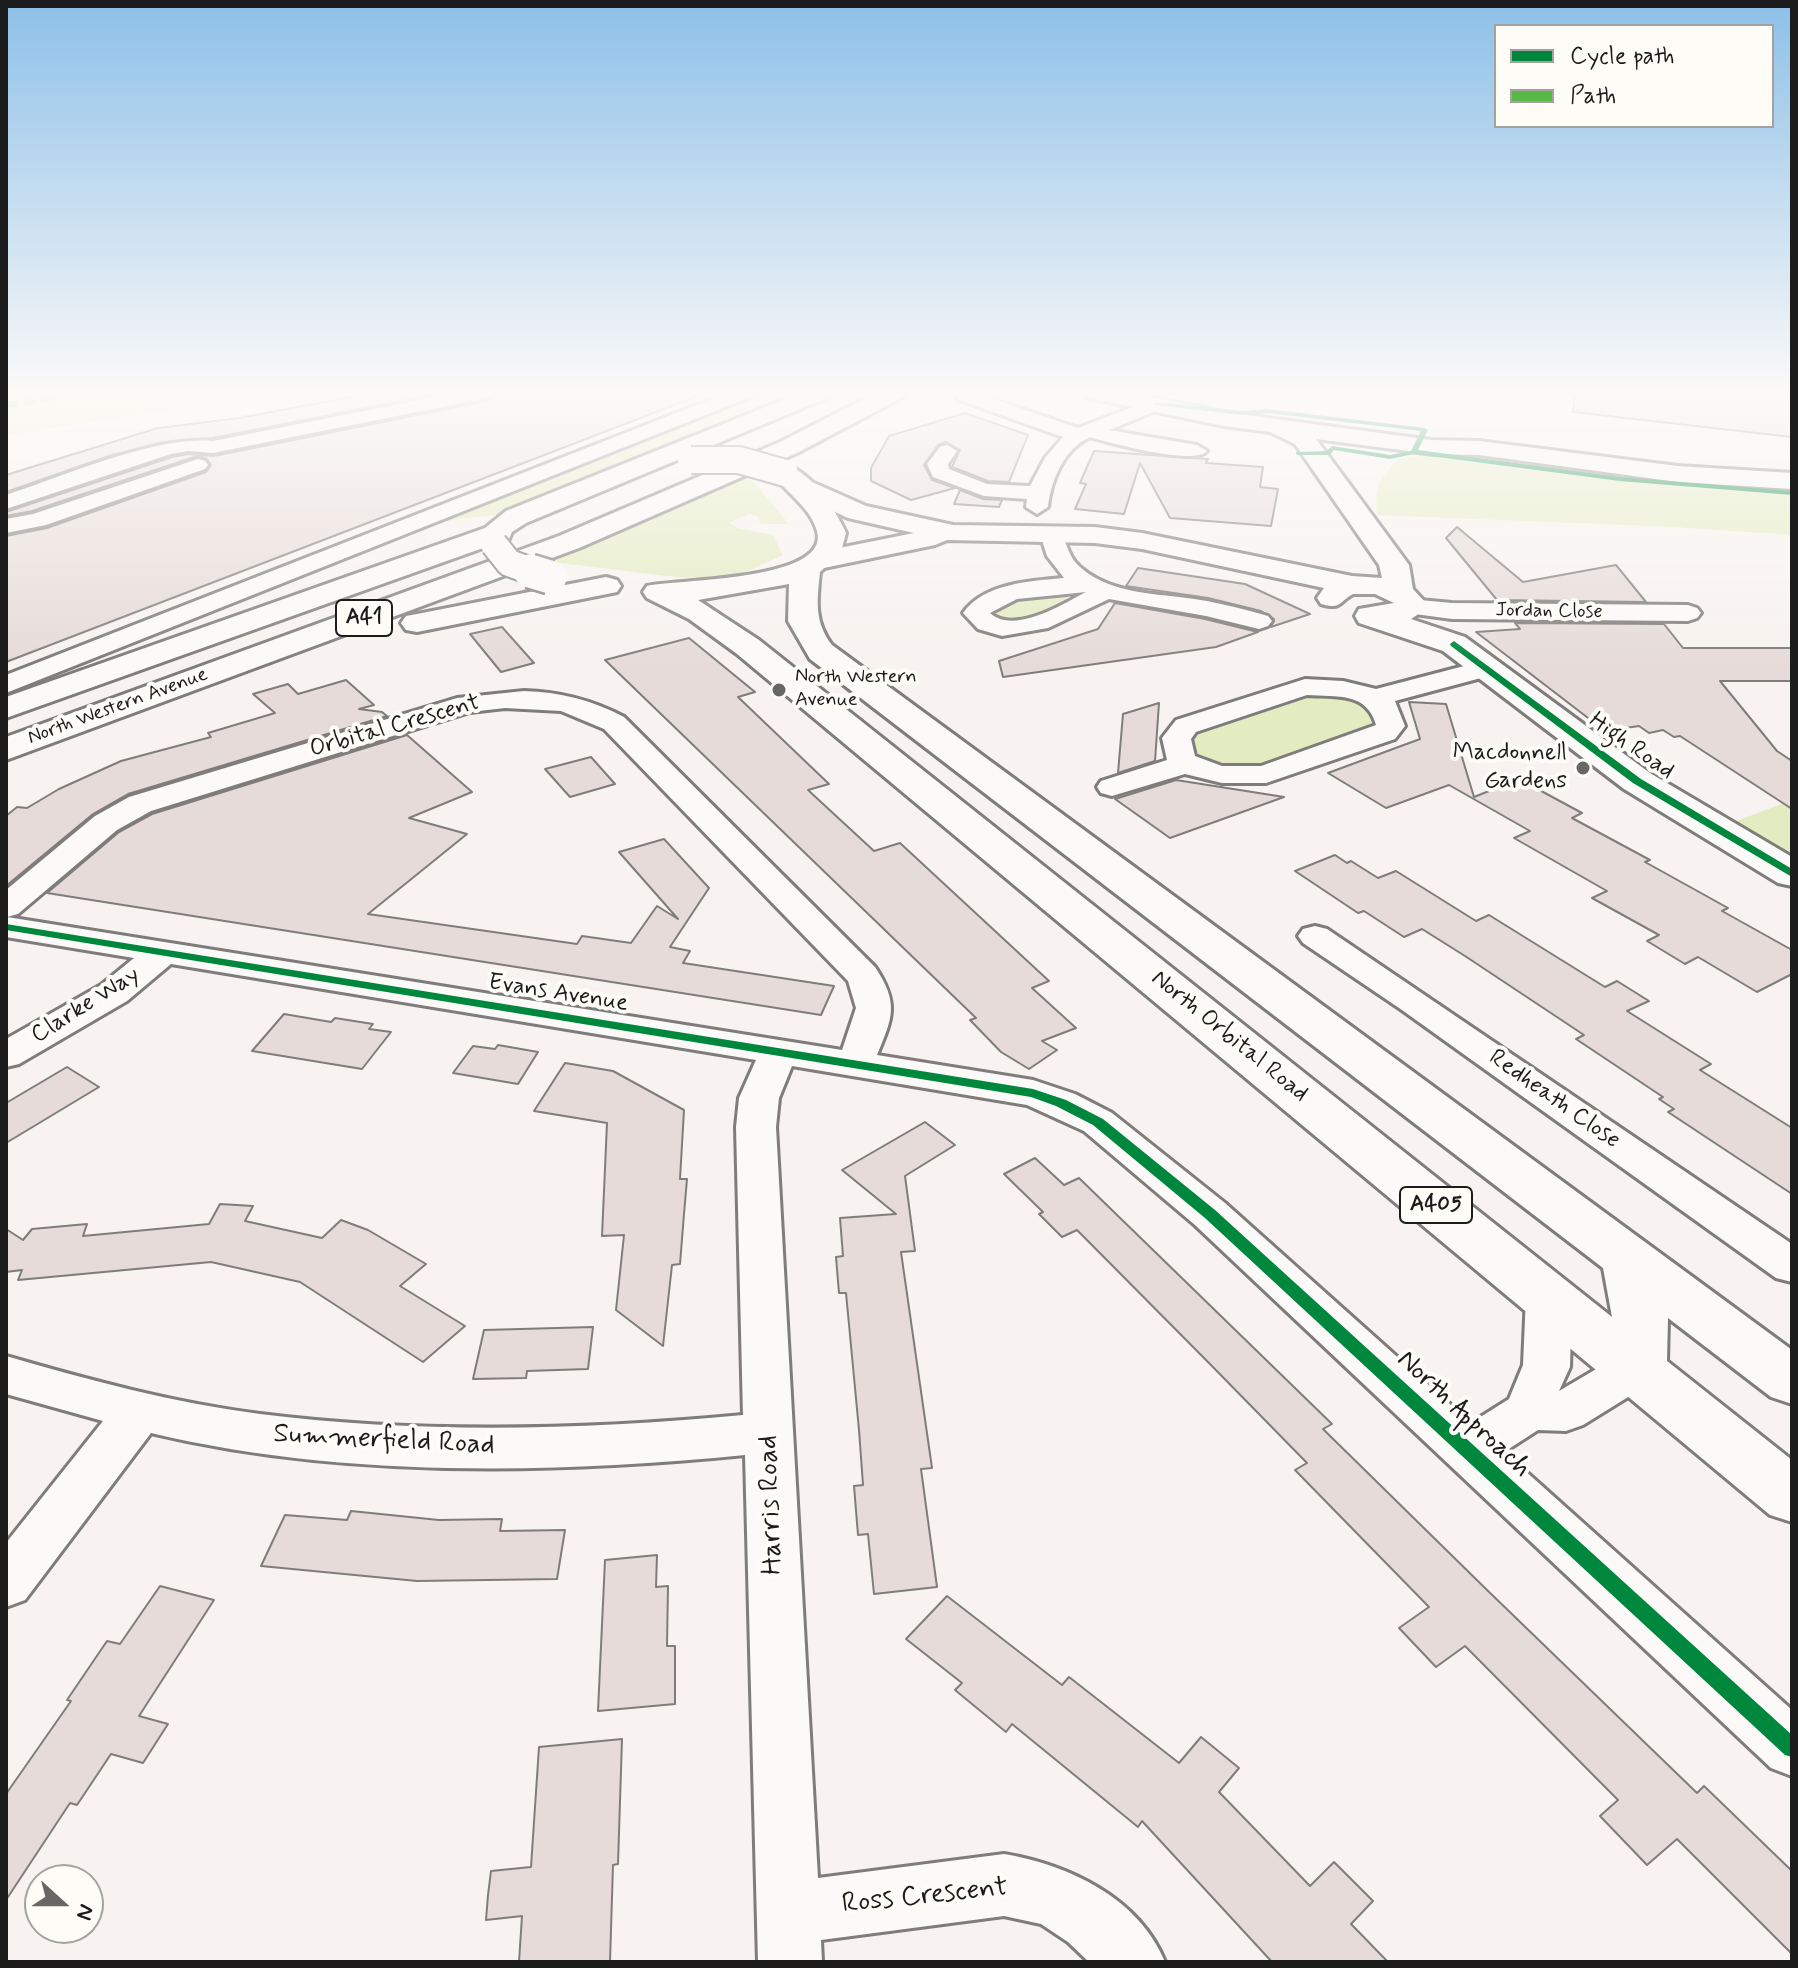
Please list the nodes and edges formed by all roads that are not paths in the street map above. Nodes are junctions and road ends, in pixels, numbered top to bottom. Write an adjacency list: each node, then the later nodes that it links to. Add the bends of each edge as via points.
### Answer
1 (61, 484): 13 (street)
2 (143, 484): 14 (street)
3 (514, 484): 29 (street)
4 (599, 484): 17 (main road, via 516,517 499,528)
5 (666, 484): 32 (main road, North Western Avenue / A41, via 560,528)
6 (706, 484): 33 (main road, North Western Avenue / A41, via 558,547)
7 (798, 484): 19 (main road, via 833,534 831,547)
8 (802, 484): 15 (main road, via 858,512)
9 (968, 484): 10 (street, via 1037,500)
10 (1045, 484)
11 (1342, 484): 12 (main road)
12 (1340, 486): 18 (main road)
13 (6, 502)
14 (6, 526)
15 (953, 533): 16 (main road); 19 (main road)
16 (1051, 534): 21 (main road, via 1158,544); 26 (street, via 1055,553 1095,588)
17 (494, 539): 20 (main road, bridge, via 496,552 505,561 550,577); 31 (main road)
18 (1384, 555): 21 (main road); 23 (main road, via 1394,565)
19 (812, 563): 22 (main road, via 730,589); 46 (main road, via 799,609 801,623 821,652)
20 (606, 586): 22 (main road); 35 (main road, via 365,636)
21 (1349, 591): 23 (main road); 25 (main road, High Road, via 1348,612)
22 (658, 592): 48 (main road, North Orbital Road / A405, via 713,620 748,647)
23 (1404, 600): 24 (street, Jordan Close, via 1452,611); 25 (main road, via 1397,615); 27 (main road, High Road, via 1451,635)
24 (1688, 613)
25 (1374, 617): 27 (main road, High Road)
26 (1259, 621)
27 (1454, 644): 28 (main road, High Road)
28 (1487, 668): 30 (street); 37 (main road, High Road, via 1637,781)
29 (6, 685)
30 (1376, 698): 34 (street, via 1305,687 1186,726 1176,738); 34 (street, via 1391,726 1374,738 1254,776)
31 (6, 708)
32 (6, 726)
33 (6, 749)
34 (1186, 764): 36 (street)
35 (6, 771)
36 (1112, 787)
37 (1792, 874)
38 (6, 907): 44 (street, Orbital Crescent, via 106,823 162,796 467,704 519,698 571,704 614,723 872,988 874,1014)
39 (6, 927): 41 (street, Evans Avenue)
40 (1315, 936): 47 (street, Redheath Close)
41 (164, 952): 42 (street, Evans Avenue); 43 (street, Clarke Way, via 114,993)
42 (778, 1053): 44 (street, Evans Avenue); 54 (street, Harris Road, via 759,1098 756,1127)
43 (6, 1055)
44 (855, 1063): 45 (street, Evans Avenue, via 1033,1093)
45 (1098, 1122): 55 (street, North Approach, via 1210,1214)
46 (1627, 1256): 49 (main road, via 1640,1299 1644,1343); 51 (main road)
47 (1792, 1266)
48 (1549, 1296): 49 (main road, North Orbital Road / A405); 52 (street, via 1546,1367)
49 (1637, 1368): 52 (street, via 1566,1411); 56 (main road, North Orbital Road / A405)
50 (6, 1375): 53 (street, Summerfield Road)
51 (1792, 1381)
52 (1530, 1410): 55 (street)
53 (140, 1411): 54 (street, Summerfield Road, via 249,1432 495,1448 603,1448); 57 (street)
54 (769, 1433): 59 (street, Harris Road)
55 (1467, 1451): 58 (street, North Approach)
56 (1792, 1496)
57 (6, 1583)
58 (1792, 1748)
59 (789, 1937): 60 (street, Ross Crescent, via 1004,1885 1065,1900)
60 (1133, 1962)

